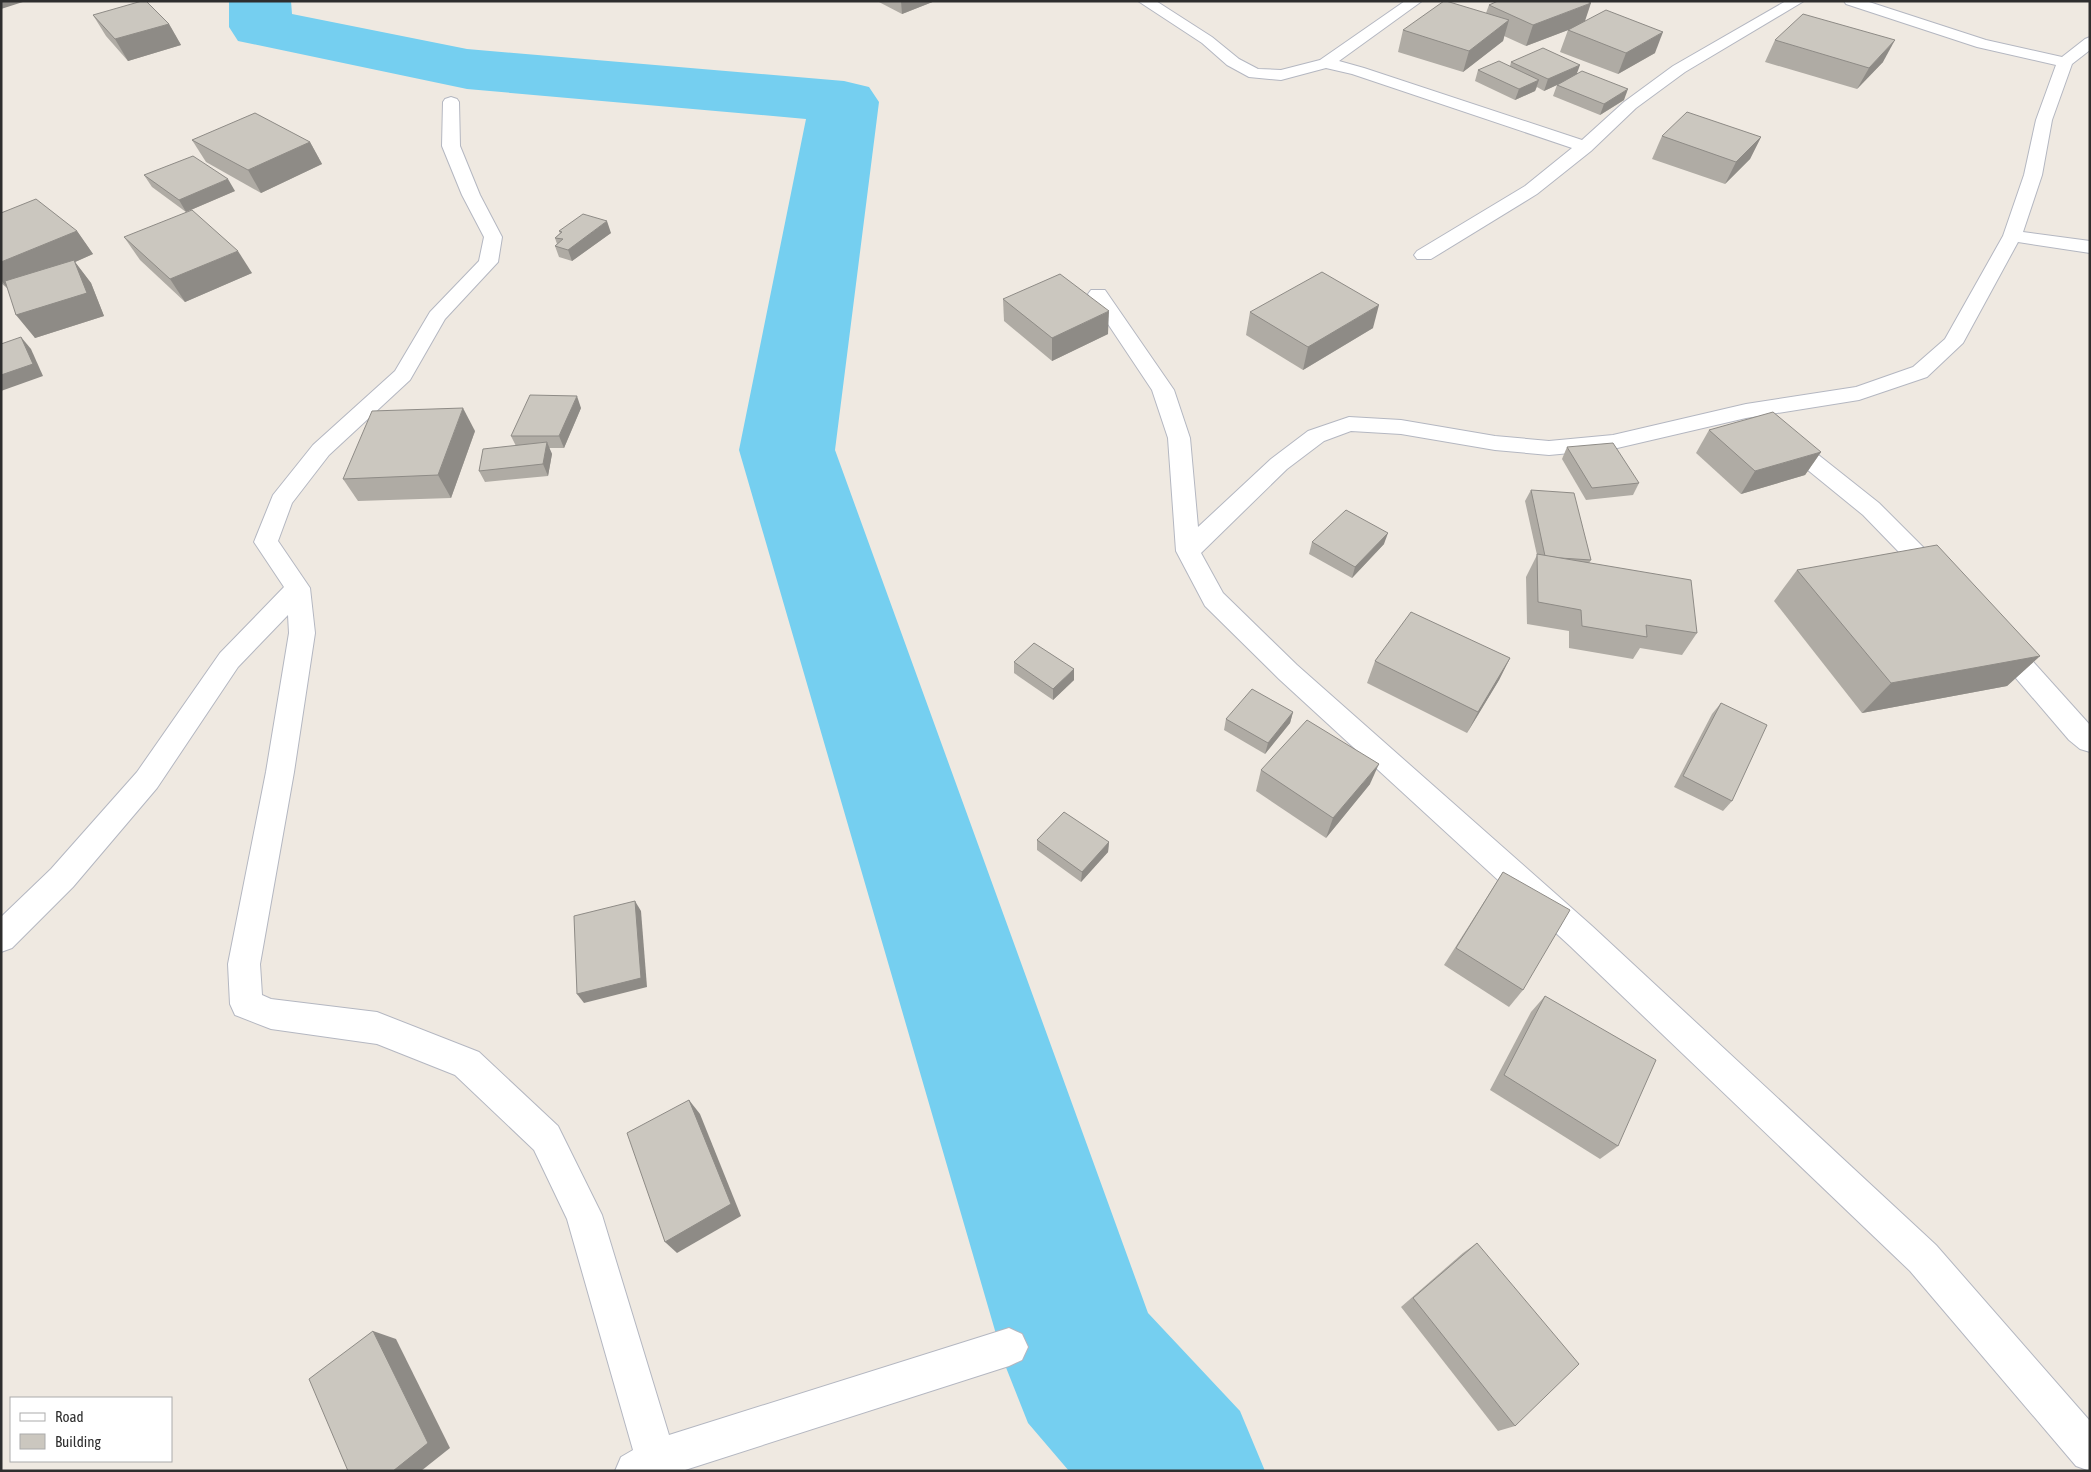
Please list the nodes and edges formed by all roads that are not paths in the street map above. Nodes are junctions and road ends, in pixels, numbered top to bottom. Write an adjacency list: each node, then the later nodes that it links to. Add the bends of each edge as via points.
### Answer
1 (1145, 1): 7 (street, via 1255,74 1280,75)
2 (1415, 1): 7 (street)
3 (1797, 1): 9 (street, via 1680,69 1630,105)
4 (1851, 1): 6 (street, via 1982,44)
5 (2090, 42): 6 (street)
6 (2065, 62): 10 (street, via 2044,120 2033,175)
7 (1326, 63): 9 (street)
8 (451, 102): 16 (street, via 451,146 493,237 488,262 437,316 403,375 321,450 281,501 266,542)
9 (1585, 146): 12 (street, via 1531,190)
10 (2012, 236): 11 (street); 14 (street, via 1953,343 1920,372 1859,393)
11 (2090, 248)
12 (1424, 255)
13 (1098, 294): 15 (street, via 1163,390 1179,438)
14 (1746, 412): 15 (street, via 1613,442 1549,448 1495,443 1401,427 1349,424 1316,436 1279,464); 17 (street, via 1818,465 1870,509)
15 (1188, 551): 22 (street, via 1214,599 1288,672 1581,936 1923,1258)
16 (298, 588): 20 (street, via 229,660 147,780 62,878); 23 (street, via 302,633 244,964 246,1004 271,1014 377,1028 468,1063 546,1138 584,1215)
17 (1957, 596)
18 (1984, 623): 19 (street)
19 (2090, 741)
20 (1, 938)
21 (1009, 1347): 23 (street)
22 (2090, 1452)
23 (645, 1465)

